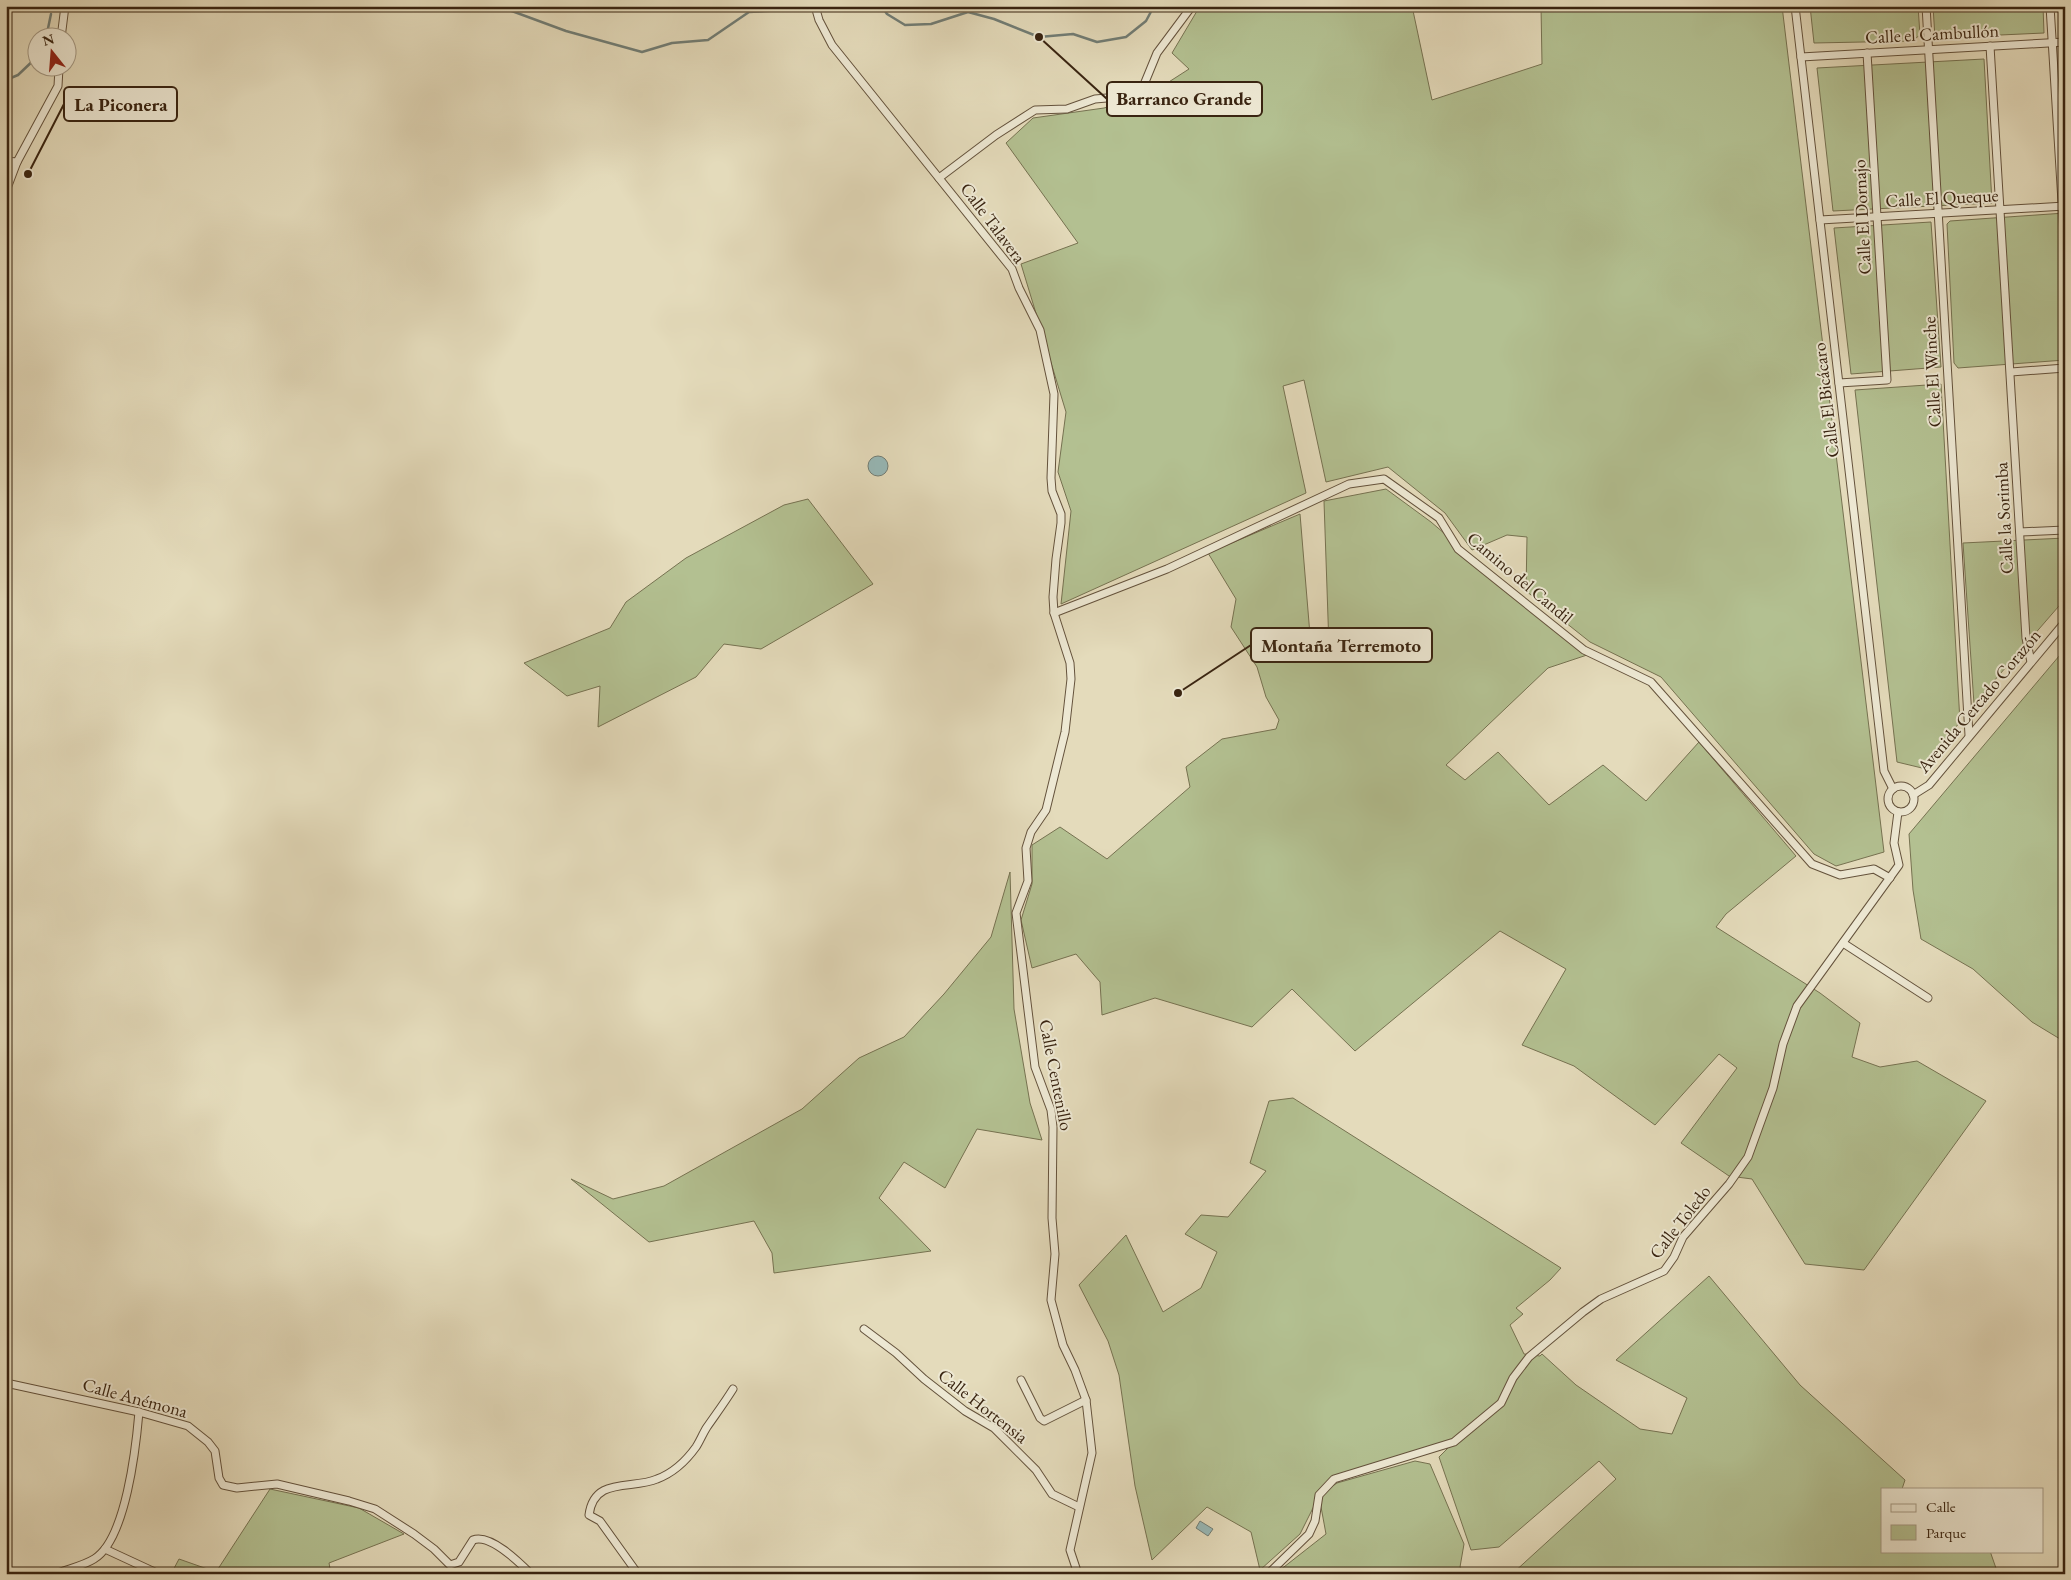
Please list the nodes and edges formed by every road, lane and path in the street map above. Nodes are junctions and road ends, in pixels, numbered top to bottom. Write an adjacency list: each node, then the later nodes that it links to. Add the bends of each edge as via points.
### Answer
1 (65, 6): 7 (street)
2 (815, 6): 17 (street, Calle Talavera, via 832,45)
3 (1192, 6): 17 (street, via 1157,53 1143,87 1130,96 1095,99 1067,109 1035,110)
4 (1795, 6): 13 (street, Calle El Bicácaro)
5 (1926, 6): 11 (street, Calle El Winche)
6 (2050, 6): 8 (street)
7 (62, 28)
8 (2052, 42): 9 (street, Calle el Cambullón); 10 (street, Calle el Cambullón); 19 (street)
9 (2065, 42)
10 (1990, 46): 11 (street, Calle el Cambullón); 20 (street, Calle la Sorimba)
11 (1928, 49): 12 (street, Calle el Cambullón); 21 (street, Calle El Winche)
12 (1867, 53): 13 (street, Calle el Cambullón); 22 (street, Calle El Dornajo)
13 (1801, 57): 23 (street, Calle El Bicácaro)
14 (58, 78): 16 (street, via 58,86)
15 (6, 161): 16 (street)
16 (17, 162): 18 (street)
17 (939, 178): 30 (street, Calle Talavera, via 1012,269 1040,330 1054,394 1051,478 1062,523 1056,558)
18 (6, 192)
19 (2063, 206): 20 (street, Calle El Queque); 24 (street)
20 (2000, 210): 21 (street, Calle El Queque); 26 (street, Calle la Sorimba)
21 (1938, 213): 22 (street, Calle El Queque); 33 (street, Calle El Winche)
22 (1877, 216): 23 (street, Calle El Queque); 27 (street, Calle El Dornajo, via 1886,380)
23 (1820, 220): 27 (street, Calle El Bicácaro)
24 (2065, 251)
25 (2065, 368): 26 (street)
26 (2010, 372): 29 (street, Calle la Sorimba)
27 (1839, 383): 34 (street, Calle El Bicácaro, via 1884,771)
28 (2065, 530): 29 (street)
29 (2020, 532): 32 (street, Calle la Sorimba, via 2026,638)
30 (1054, 613): 37 (street, Camino del Candil, via 1167,570 1349,484 1384,479 1439,518 1458,549 1584,650 1651,682 1812,864 1840,875 1874,869); 44 (street, Calle Centenillo, via 1070,663 1065,732 1046,810 1031,832 1026,848 1028,881 1016,913 1035,1067 1051,1110 1053,1127 1055,1254 1050,1300 1063,1345)
31 (2065, 622): 32 (street, Avenida Cercado Corazón)
32 (2031, 662): 33 (street, Avenida Cercado Corazón)
33 (1969, 735): 35 (street, Avenida Cercado Corazón, via 1929,785)
34 (1893, 789): 35 (street, via 1900,786 1908,788); 36 (street, via 1888,796 1888,804)
35 (1913, 795): 36 (street, via 1911,807 1906,812)
36 (1898, 812): 37 (street, Calle Toledo, via 1894,843 1899,865)
37 (1890, 878): 38 (street, Calle Toledo)
38 (1843, 943): 39 (street); 53 (street, Calle Toledo, via 1797,1006 1748,1157 1683,1237 1664,1270 1601,1299 1583,1312 1529,1357 1513,1378 1501,1403 1454,1442 1334,1479 1319,1495 1315,1521 1309,1534)
39 (1928, 998)
40 (864, 1330): 46 (street, Calle Hortensia, via 965,1411 994,1428 1036,1470 1052,1494)
41 (1022, 1380): 44 (street, via 1044,1421)
42 (6, 1382): 45 (street, Calle Anémona)
43 (734, 1389): 51 (street, via 697,1446 679,1466 651,1481 611,1487 591,1504 589,1515 600,1521)
44 (1086, 1400): 46 (street, Calle Centenillo, via 1092,1454)
45 (138, 1412): 47 (street, via 125,1504); 50 (street, Calle Anémona, via 188,1426 208,1442 215,1451 223,1485 237,1488 277,1484 375,1509 414,1534 450,1565 460,1562 473,1540 482,1539 512,1554)
46 (1080, 1507): 52 (street, Calle Centenillo, via 1070,1550)
47 (105, 1549): 48 (street, via 94,1559); 49 (street)
48 (55, 1574)
49 (159, 1574)
50 (531, 1574)
51 (638, 1574)
52 (1078, 1574)
53 (1268, 1574)

